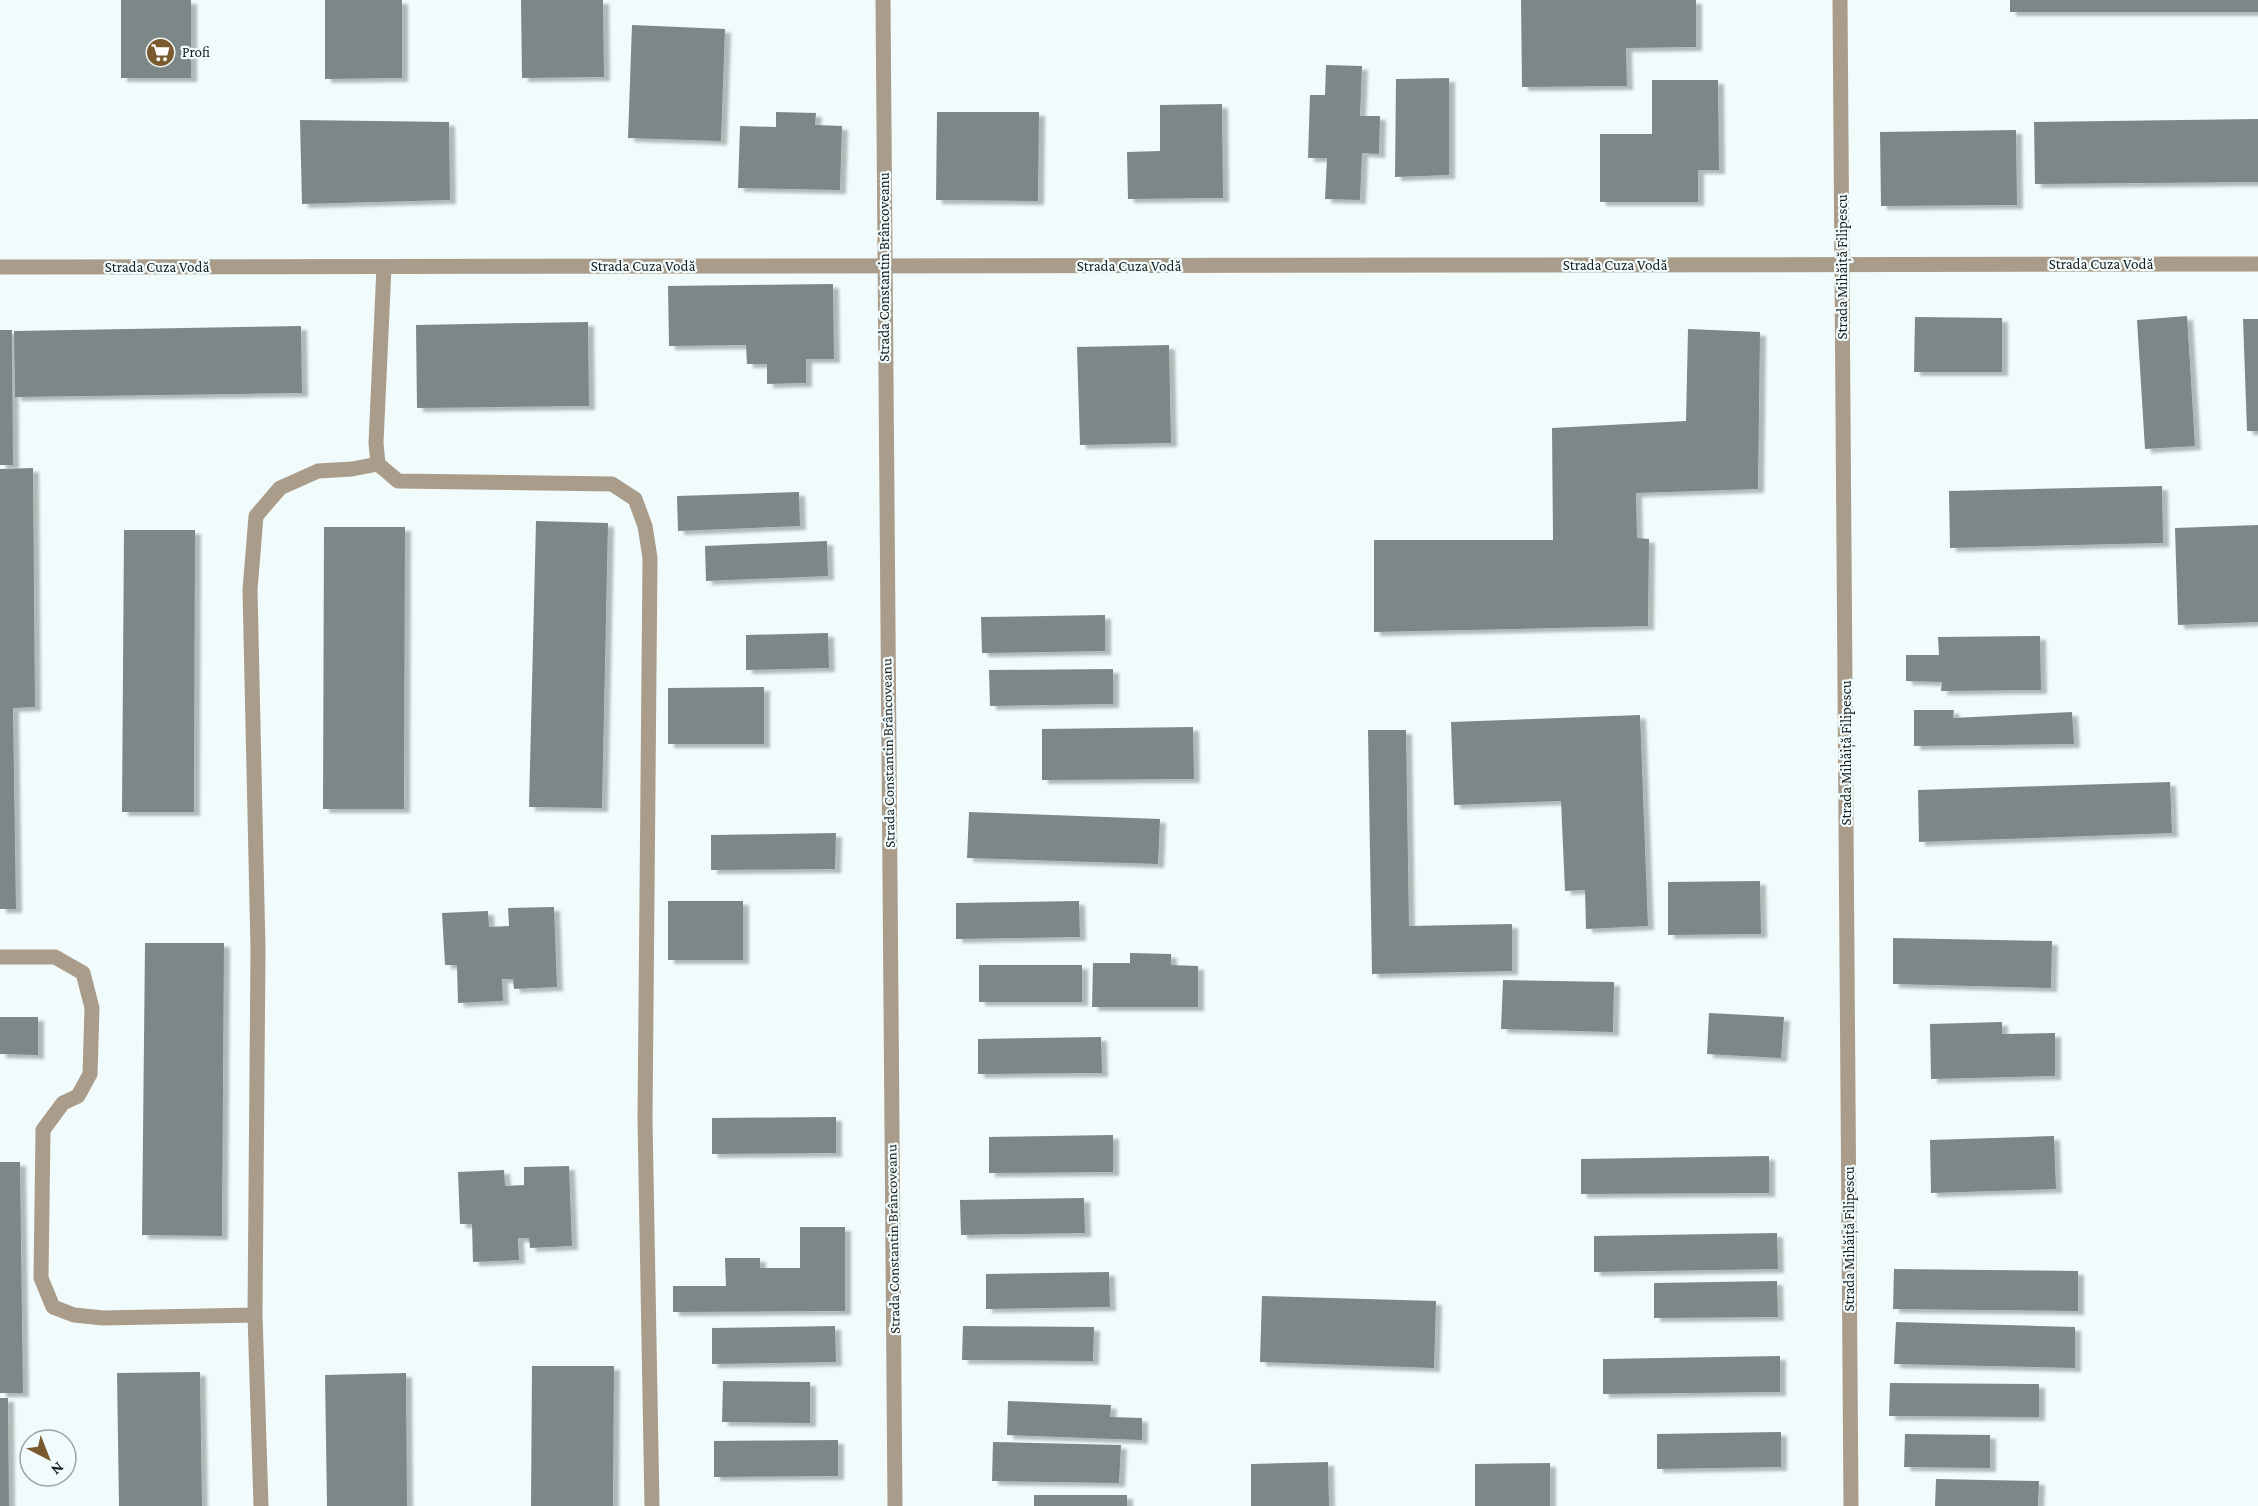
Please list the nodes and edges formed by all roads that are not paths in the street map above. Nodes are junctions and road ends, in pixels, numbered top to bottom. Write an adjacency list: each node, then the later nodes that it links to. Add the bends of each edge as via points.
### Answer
1 (883, 0): 5 (street, Strada Constantin Brâncoveanu)
2 (1840, 0): 4 (street, Strada Mihăiță Filipescu)
3 (2258, 264): 4 (street, Strada Cuza Vodă)
4 (1842, 265): 5 (street, Strada Cuza Vodă); 14 (street, Strada Mihăiță Filipescu)
5 (884, 266): 7 (street, Strada Cuza Vodă); 13 (street, Strada Constantin Brâncoveanu)
6 (0, 267): 7 (street, Strada Cuza Vodă)
7 (384, 267): 8 (street)
8 (378, 464): 10 (street, via 318,471 280,488 256,516 250,590 258,949); 12 (street, via 398,481 612,484 635,499 645,526 650,569 645,1119)
9 (0, 957): 10 (street, via 55,957 84,973 92,1008 90,1074 78,1096 63,1103 43,1130 41,1278 53,1307 74,1315 103,1318)
10 (255, 1315): 11 (street)
11 (261, 1506)
12 (652, 1506)
13 (895, 1506)
14 (1851, 1506)

